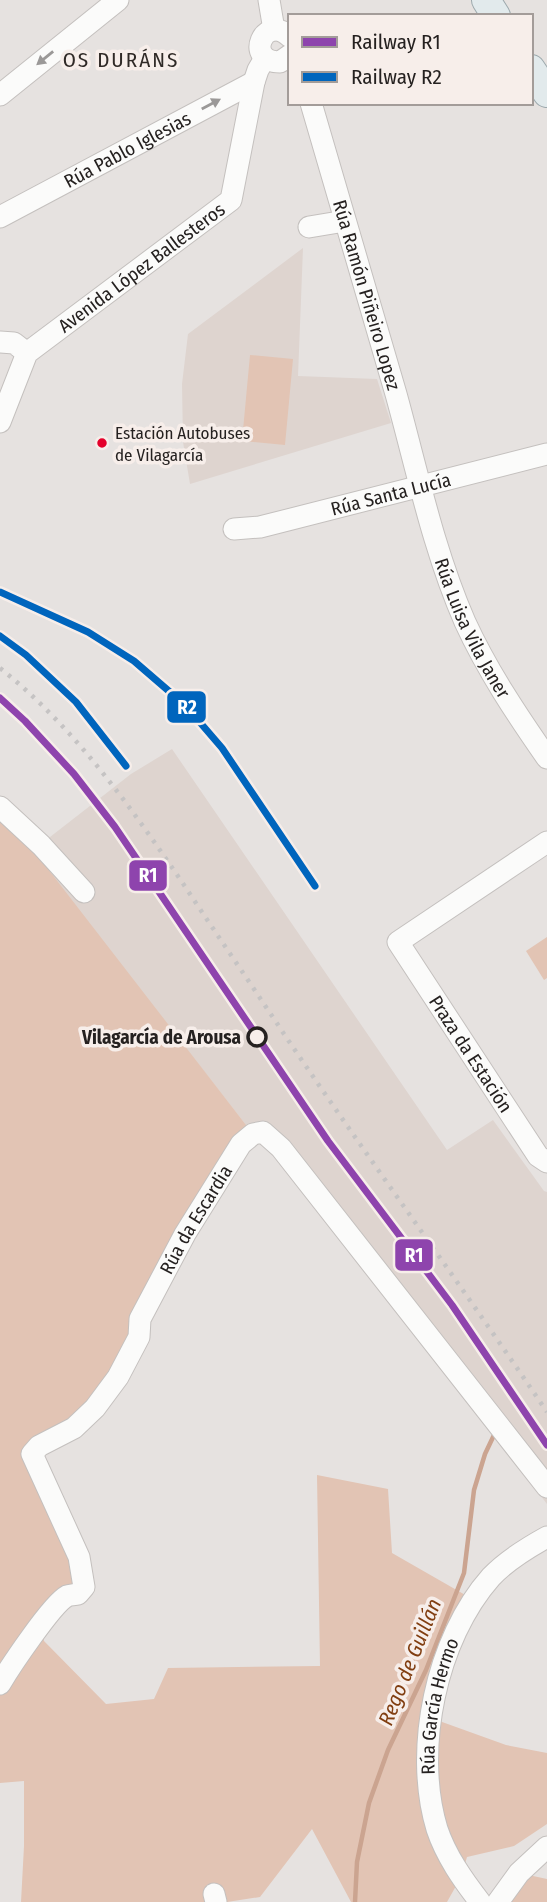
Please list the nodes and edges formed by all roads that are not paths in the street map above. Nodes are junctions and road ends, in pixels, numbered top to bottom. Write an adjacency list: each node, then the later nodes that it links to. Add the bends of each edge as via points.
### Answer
1 (118, 0): 8 (street, one-way to 8)
2 (270, 0): 3 (street, Avenida López Ballesteros)
3 (286, 47): 4 (street, via 280,62); 4 (street, Avenida López Ballesteros, via 264,35 260,50)
4 (265, 58): 6 (street, Avenida López Ballesteros)
5 (533, 72): 7 (main road)
6 (254, 82): 10 (street, Rúa Pablo Iglesias, one-way to 6); 14 (street, Avenida López Ballesteros, via 231,200)
7 (547, 93)
8 (0, 95)
9 (312, 105): 11 (street, Rúa Ramón Piñeiro Lopez)
10 (0, 217)
11 (345, 221): 12 (street); 17 (street, Rúa Ramón Piñeiro Lopez)
12 (309, 227)
13 (0, 342): 14 (street, via 14,342)
14 (27, 353): 15 (street)
15 (0, 422)
16 (547, 454): 17 (street, Rúa Santa Lucía)
17 (420, 487): 18 (street, Rúa Santa Lucía, via 260,527); 19 (street, Rúa Luisa Vila Janer, via 466,622 500,687)
18 (234, 529)
19 (547, 758)
20 (0, 807): 22 (street)
21 (547, 842): 23 (street, Praza da Estación, via 398,942 538,1156)
22 (84, 892)
23 (547, 1163)
24 (547, 1487): 26 (street, Rúa da Escardia, via 281,1148 263,1132 253,1134 241,1144 185,1234 140,1319 139,1337 118,1377 74,1428 32,1454 79,1557 84,1587 67,1596 49,1615)
25 (547, 1537): 28 (street, Rúa García Hermo, via 516,1555 474,1600 457,1628 432,1711 428,1789 438,1830 461,1877)
26 (0, 1684)
27 (547, 1847): 29 (street, via 519,1873)
28 (480, 1902)
29 (498, 1902)

